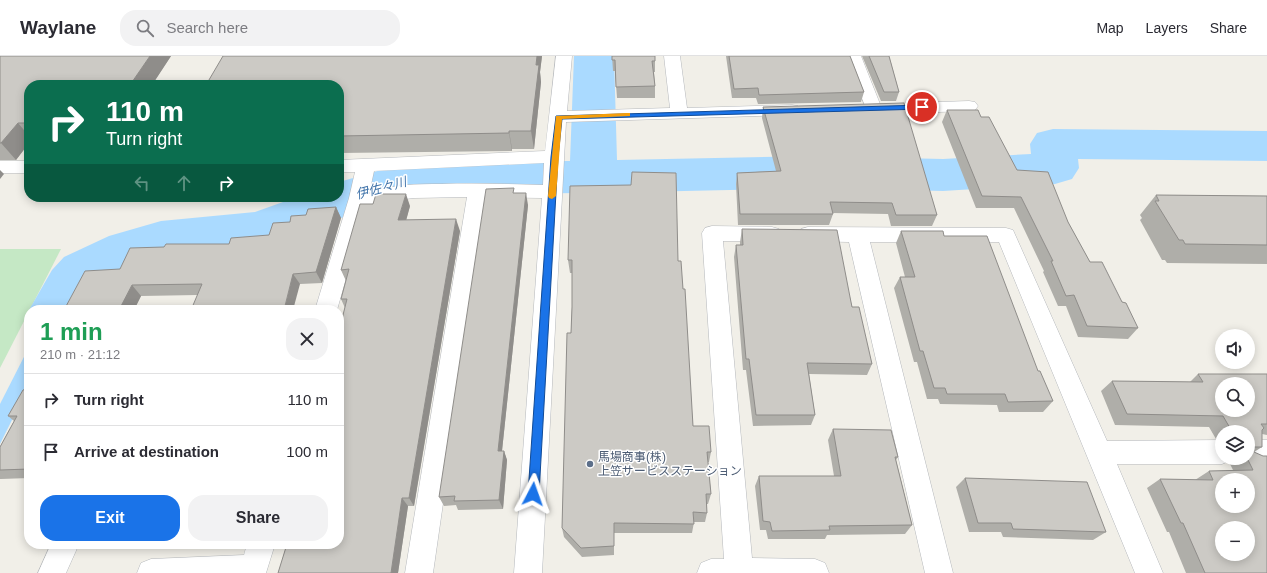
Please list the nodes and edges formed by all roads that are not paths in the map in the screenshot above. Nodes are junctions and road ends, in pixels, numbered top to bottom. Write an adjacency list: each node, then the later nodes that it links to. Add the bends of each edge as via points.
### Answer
1 (564, 56): 7 (street)
2 (672, 56): 6 (street)
3 (853, 56): 4 (street, via 866,109)
4 (969, 106)
5 (811, 110): 6 (street)
6 (679, 113): 7 (street)
7 (558, 117): 11 (street)
8 (0, 167): 9 (street)
9 (24, 167)
10 (344, 171): 12 (street)
11 (553, 175): 12 (street); 13 (street); 26 (street)
12 (361, 188): 13 (street, via 385,195 414,191); 15 (street)
13 (478, 190): 25 (street)
14 (858, 235): 19 (street, via 1006,236); 22 (street, via 712,233); 30 (street)
15 (327, 305)
16 (1215, 452): 19 (street)
17 (1255, 452): 18 (street)
18 (1267, 452)
19 (1100, 453): 31 (street)
20 (63, 549): 23 (street)
21 (260, 549): 24 (street, via 254,569)
22 (739, 572): 27 (street); 28 (street)
23 (52, 573)
24 (151, 573)
25 (419, 573)
26 (528, 573)
27 (711, 573)
28 (811, 573): 29 (street)
29 (815, 573)
30 (939, 573)
31 (1149, 573)

